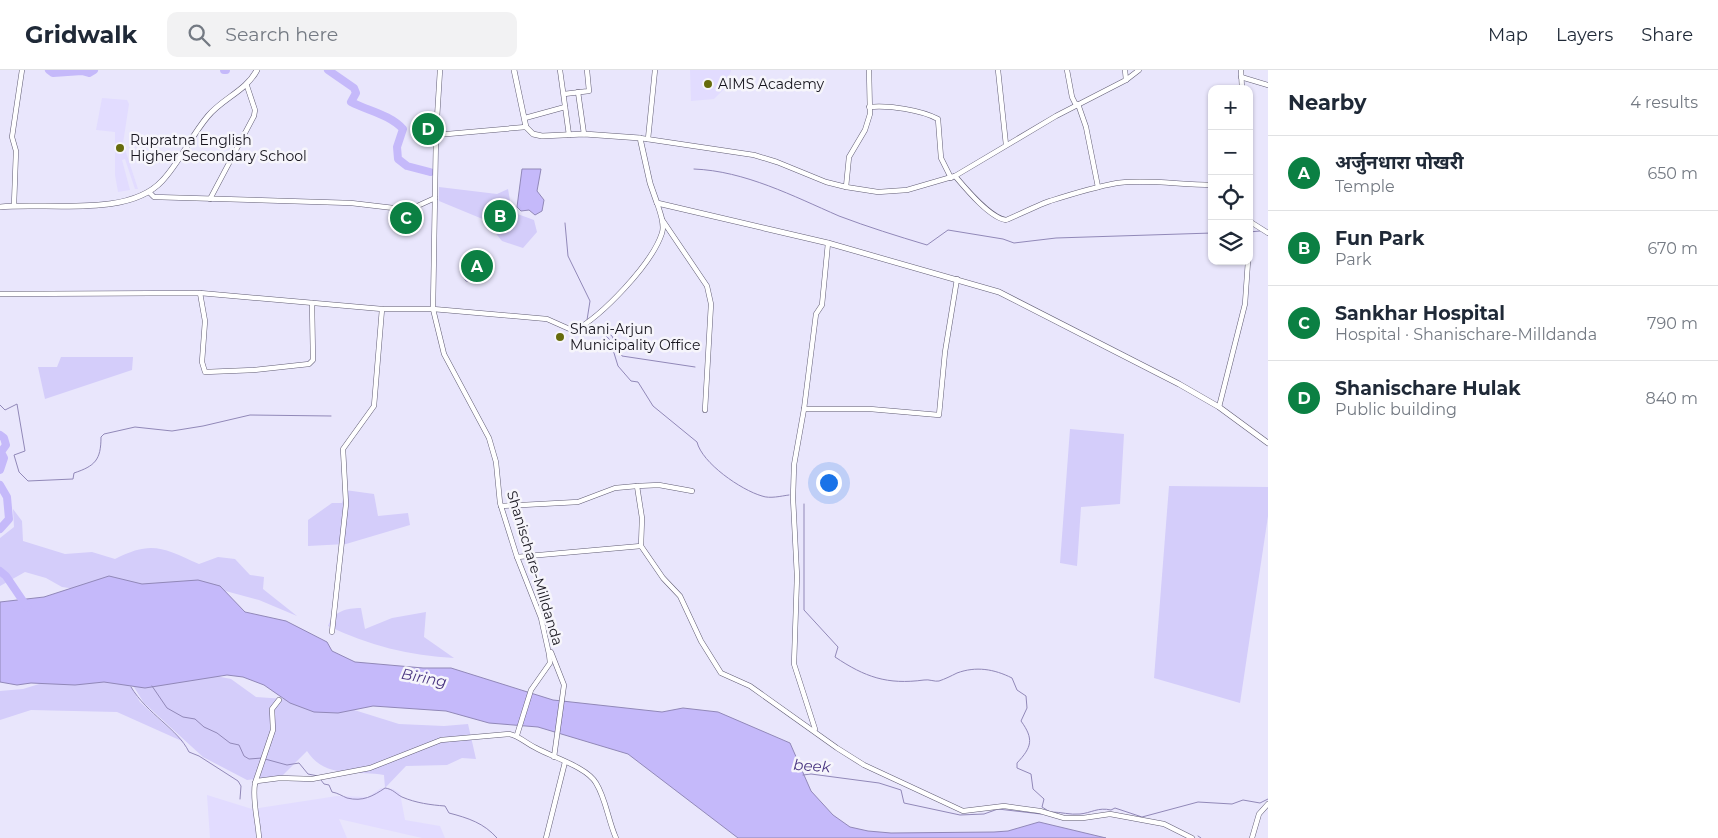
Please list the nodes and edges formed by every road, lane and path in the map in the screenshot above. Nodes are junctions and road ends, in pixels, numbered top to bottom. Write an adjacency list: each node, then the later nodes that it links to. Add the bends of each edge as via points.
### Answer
1 (22, 70): 40 (street, via 12,137 16,151)
2 (257, 70): 18 (street)
3 (440, 70): 27 (street, Shanischare-Milldanda)
4 (514, 70): 24 (street)
5 (560, 70): 20 (street)
6 (586, 70): 19 (street, via 589,91)
7 (655, 70): 30 (street)
8 (869, 70): 23 (street)
9 (998, 70): 31 (street)
10 (1067, 70): 21 (street, via 1072,98)
11 (1125, 70): 15 (street)
12 (1139, 70): 15 (street)
13 (1242, 70): 14 (street)
14 (1241, 77): 16 (street); 17 (street)
15 (1126, 80): 21 (street)
16 (1242, 85)
17 (1268, 85)
18 (247, 86): 36 (street, via 224,100 207,117 166,176); 38 (street, via 254,116)
19 (578, 92): 20 (street); 26 (street)
20 (564, 94): 22 (street)
21 (1077, 104): 31 (street); 35 (street, via 1086,126)
22 (565, 107): 24 (street); 28 (street)
23 (869, 107): 32 (street, via 893,107 929,114 938,119 941,158); 34 (street, via 868,122 849,157)
24 (524, 118): 25 (street)
25 (526, 127): 27 (street); 28 (street, via 533,134 542,136)
26 (584, 134): 28 (street); 29 (street)
27 (436, 135): 37 (street, Shanischare-Milldanda)
28 (569, 135)
29 (640, 138): 30 (street); 39 (street)
30 (648, 139): 34 (street, via 754,154)
31 (1006, 145): 32 (street)
32 (953, 177): 34 (street, via 898,191); 35 (street, via 996,217 1006,220 1038,204)
33 (1208, 185): 35 (street, via 1140,182)
34 (846, 187)
35 (1098, 187)
36 (149, 192): 38 (street, via 154,197); 40 (street, via 94,206)
37 (435, 198): 38 (street, via 413,208 402,209 351,203); 52 (street, Shanischare-Milldanda)
38 (210, 199)
39 (657, 203): 42 (street); 45 (street)
40 (14, 206): 41 (street)
41 (0, 207)
42 (662, 221): 52 (street, via 662,233 625,288 588,324 574,331 547,319); 55 (street, via 707,286 711,304)
43 (1253, 224): 44 (street)
44 (1268, 233)
45 (828, 243): 47 (street); 54 (street, via 822,305 816,314)
46 (1248, 265): 53 (street, via 1245,304)
47 (957, 279): 53 (street, via 999,292); 54 (street, via 939,414)
48 (200, 293): 49 (street); 50 (street); 50 (street, via 205,321 202,362 205,372 309,364 313,360)
49 (0, 294)
50 (312, 303): 51 (street)
51 (382, 309): 52 (street); 62 (street, via 374,406 343,450 346,504)
52 (433, 309): 59 (street, Shanischare-Milldanda, via 444,354 489,438 496,462)
53 (1219, 407): 56 (street)
54 (804, 409): 65 (street, via 794,465 798,576 794,664)
55 (705, 410)
56 (1268, 443)
57 (636, 486): 58 (street, via 659,485); 59 (street, via 615,488 578,502); 60 (street, via 642,518)
58 (692, 491)
59 (501, 506): 61 (street, Shanischare-Milldanda)
60 (641, 546): 61 (street); 65 (street, via 680,596 701,641 721,673 750,686)
61 (517, 557): 63 (street, Shanischare-Milldanda, via 541,618)
62 (332, 632)
63 (547, 644): 66 (street, Shanischare-Milldanda, via 550,663 531,690); 67 (street, via 564,685)
64 (279, 700): 69 (street, via 272,708 273,730)
65 (815, 730): 74 (street, via 864,765 963,811 1004,806 1064,818 1110,814 1164,824)
66 (517, 735): 67 (street, via 527,744); 69 (street, via 441,740 370,768 312,779 262,779)
67 (554, 757): 68 (street)
68 (565, 762): 72 (street); 73 (street, via 595,781)
69 (255, 783): 71 (street, via 253,797)
70 (1268, 804): 75 (street, via 1259,814)
71 (259, 838)
72 (546, 838)
73 (616, 838)
74 (1192, 838)
75 (1252, 838)

